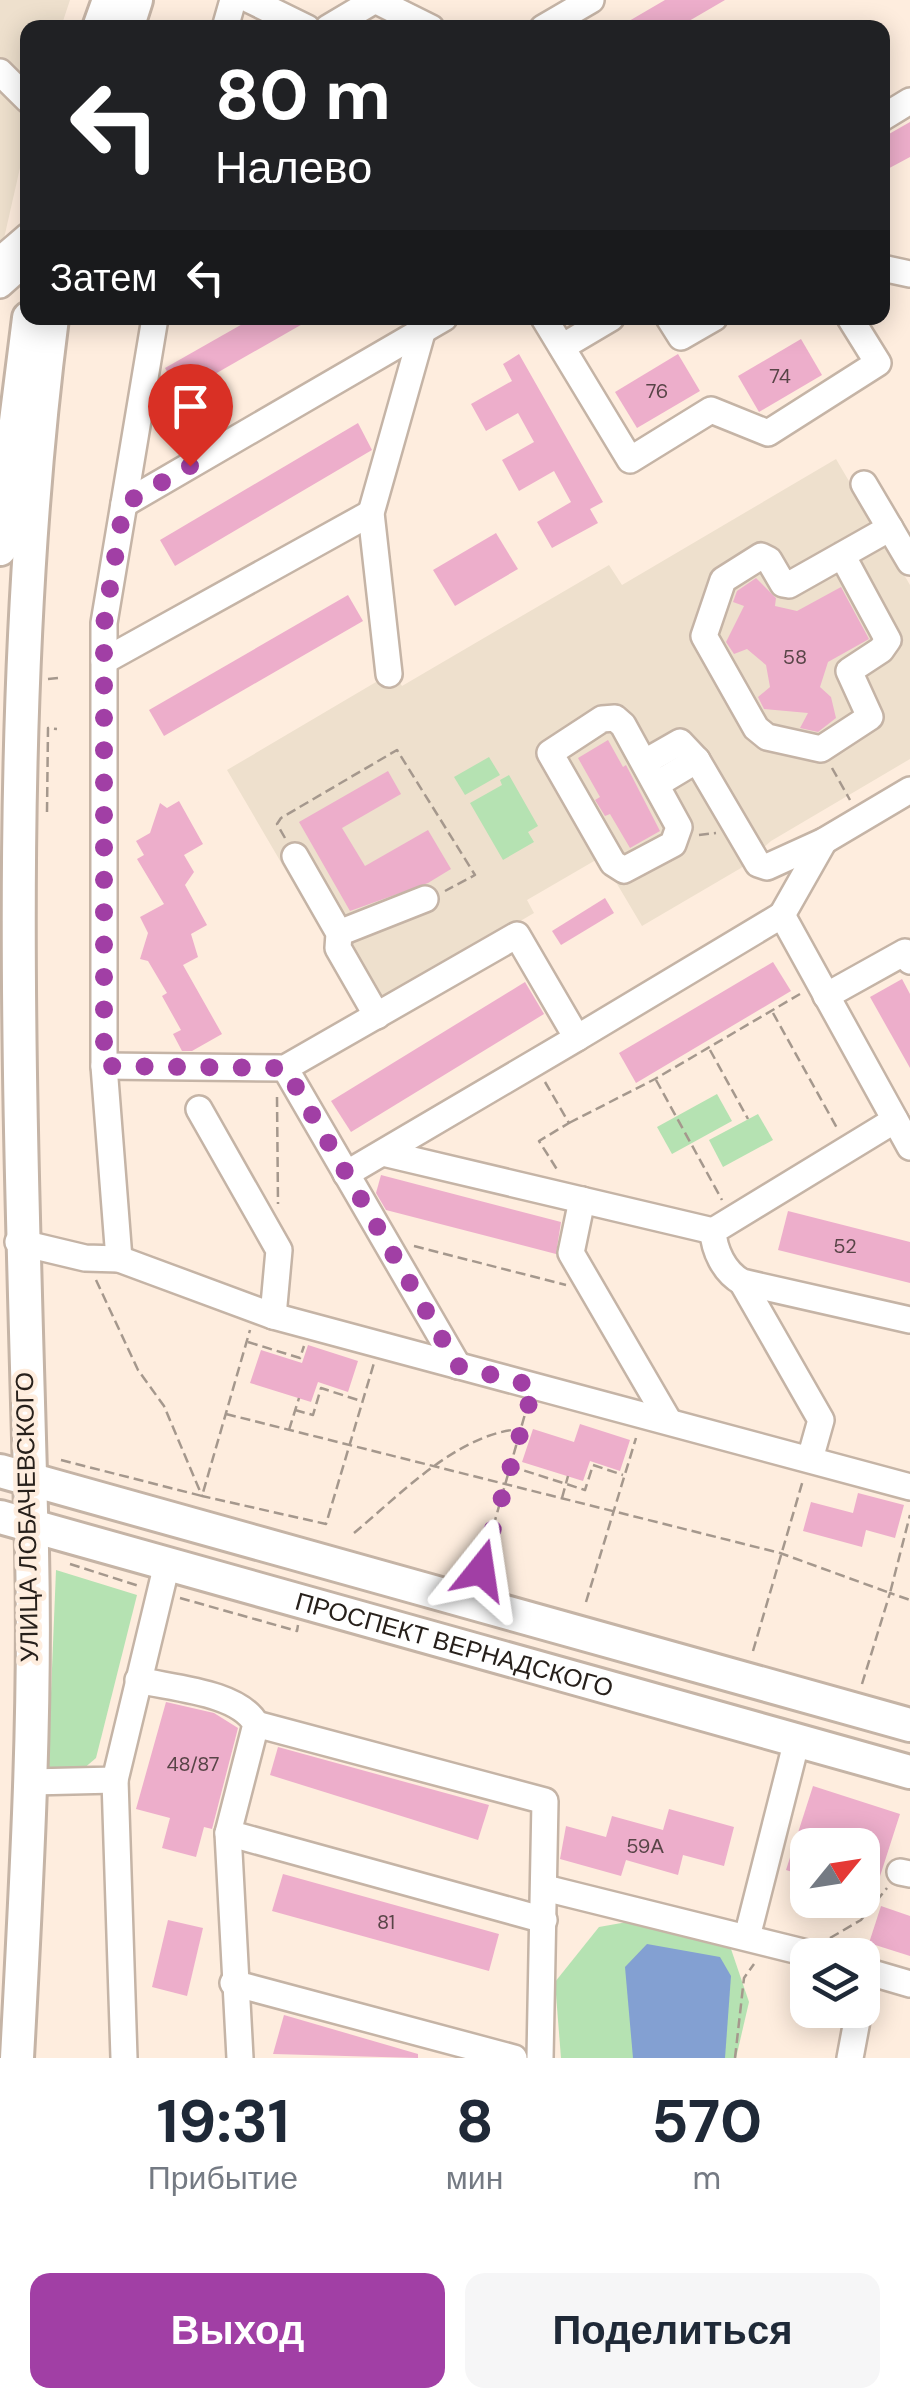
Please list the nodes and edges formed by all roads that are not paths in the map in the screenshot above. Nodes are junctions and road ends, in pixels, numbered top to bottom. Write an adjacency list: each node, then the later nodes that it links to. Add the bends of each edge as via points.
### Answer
1 (250, 0): 4 (street)
2 (375, 0): 5 (street); 6 (street)
3 (591, 0): 7 (street)
4 (291, 20)
5 (341, 20)
6 (416, 20)
7 (557, 20)
8 (0, 72): 9 (street)
9 (20, 92)
10 (20, 243): 11 (street)
11 (0, 260)
12 (20, 267): 13 (street)
13 (0, 284)
14 (28, 325): 29 (main road)
15 (51, 325): 54 (main road, УЛИЦА ЛОБАЧЕВСКОГО, via 29,486 14,775)
16 (154, 325): 26 (street)
17 (432, 325): 26 (street)
18 (434, 325): 27 (street)
19 (548, 325): 24 (street)
20 (599, 325): 24 (street)
21 (673, 325): 22 (street, via 681,337)
22 (702, 325)
23 (854, 325): 24 (street, via 878,364 768,433 710,410 630,460)
24 (562, 347)
25 (864, 484): 28 (street)
26 (124, 504): 32 (street)
27 (370, 513): 32 (street); 33 (street)
28 (890, 528): 30 (street); 31 (street)
29 (0, 548)
30 (842, 555): 30 (street, via 789,585 769,560 758,558 722,580 703,631 759,732 821,749 868,721 849,671 888,640)
31 (910, 562)
32 (104, 661): 45 (street)
33 (389, 674)
34 (651, 773): 34 (street, via 623,724 608,717 550,753 618,868 629,870 678,836 678,819); 36 (street, via 680,742 698,760 763,867)
35 (910, 790): 36 (street)
36 (824, 840): 39 (street)
37 (295, 856): 40 (street)
38 (425, 899): 40 (street)
39 (782, 915): 42 (street); 44 (street)
40 (339, 933): 43 (street, via 338,948)
41 (910, 962): 42 (street, via 904,952)
42 (822, 990): 48 (street)
43 (377, 1016): 44 (street, via 517,935); 46 (street)
44 (577, 1038): 50 (street)
45 (104, 1066): 46 (street); 55 (street)
46 (281, 1076): 51 (street)
47 (198, 1109): 57 (street, via 279,1250)
48 (895, 1120): 49 (street); 53 (street)
49 (910, 1146)
50 (383, 1153): 51 (street); 52 (street)
51 (346, 1174): 59 (street)
52 (579, 1199): 53 (street); 60 (street, via 571,1253 594,1293 601,1326)
53 (723, 1225): 56 (street, via 714,1245 731,1276)
54 (18, 1242): 55 (street); 62 (main road, УЛИЦА ЛОБАЧЕВСКОГО)
55 (119, 1260): 57 (street)
56 (742, 1282): 58 (street); 61 (street, via 820,1420)
57 (264, 1313): 59 (street)
58 (910, 1320)
59 (458, 1366): 60 (street)
60 (655, 1415): 61 (street)
61 (810, 1460): 63 (street)
62 (15, 1475): 64 (main road, УЛИЦА ЛОБАЧЕВСКОГО); 68 (main road, ПРОСПЕКТ ВЕРНАДСКОГО)
63 (910, 1487)
64 (15, 1520): 65 (main road, ПРОСПЕКТ ВЕРНАДСКОГО); 72 (main road, УЛИЦА ЛОБАЧЕВСКОГО)
65 (167, 1564): 66 (street); 69 (main road, ПРОСПЕКТ ВЕРНАДСКОГО)
66 (138, 1680): 67 (street, via 231,1703); 71 (street)
67 (256, 1724): 73 (street); 74 (street, via 545,1801)
68 (910, 1725)
69 (798, 1740): 70 (main road, ПРОСПЕКТ ВЕРНАДСКОГО); 76 (street)
70 (910, 1772)
71 (115, 1780): 72 (street); 83 (street)
72 (30, 1782): 82 (main road, УЛИЦА ЛОБАЧЕВСКОГО)
73 (228, 1834): 75 (street); 79 (street)
74 (545, 1888): 75 (street); 76 (street)
75 (544, 1920): 86 (street)
76 (758, 1940): 77 (street)
77 (790, 1949)
78 (880, 1979): 80 (street)
79 (232, 1983): 84 (street); 85 (street)
80 (910, 1984)
81 (855, 2028): 87 (street)
82 (17, 2058)
83 (124, 2058)
84 (240, 2058)
85 (514, 2058)
86 (540, 2058)
87 (850, 2058)

